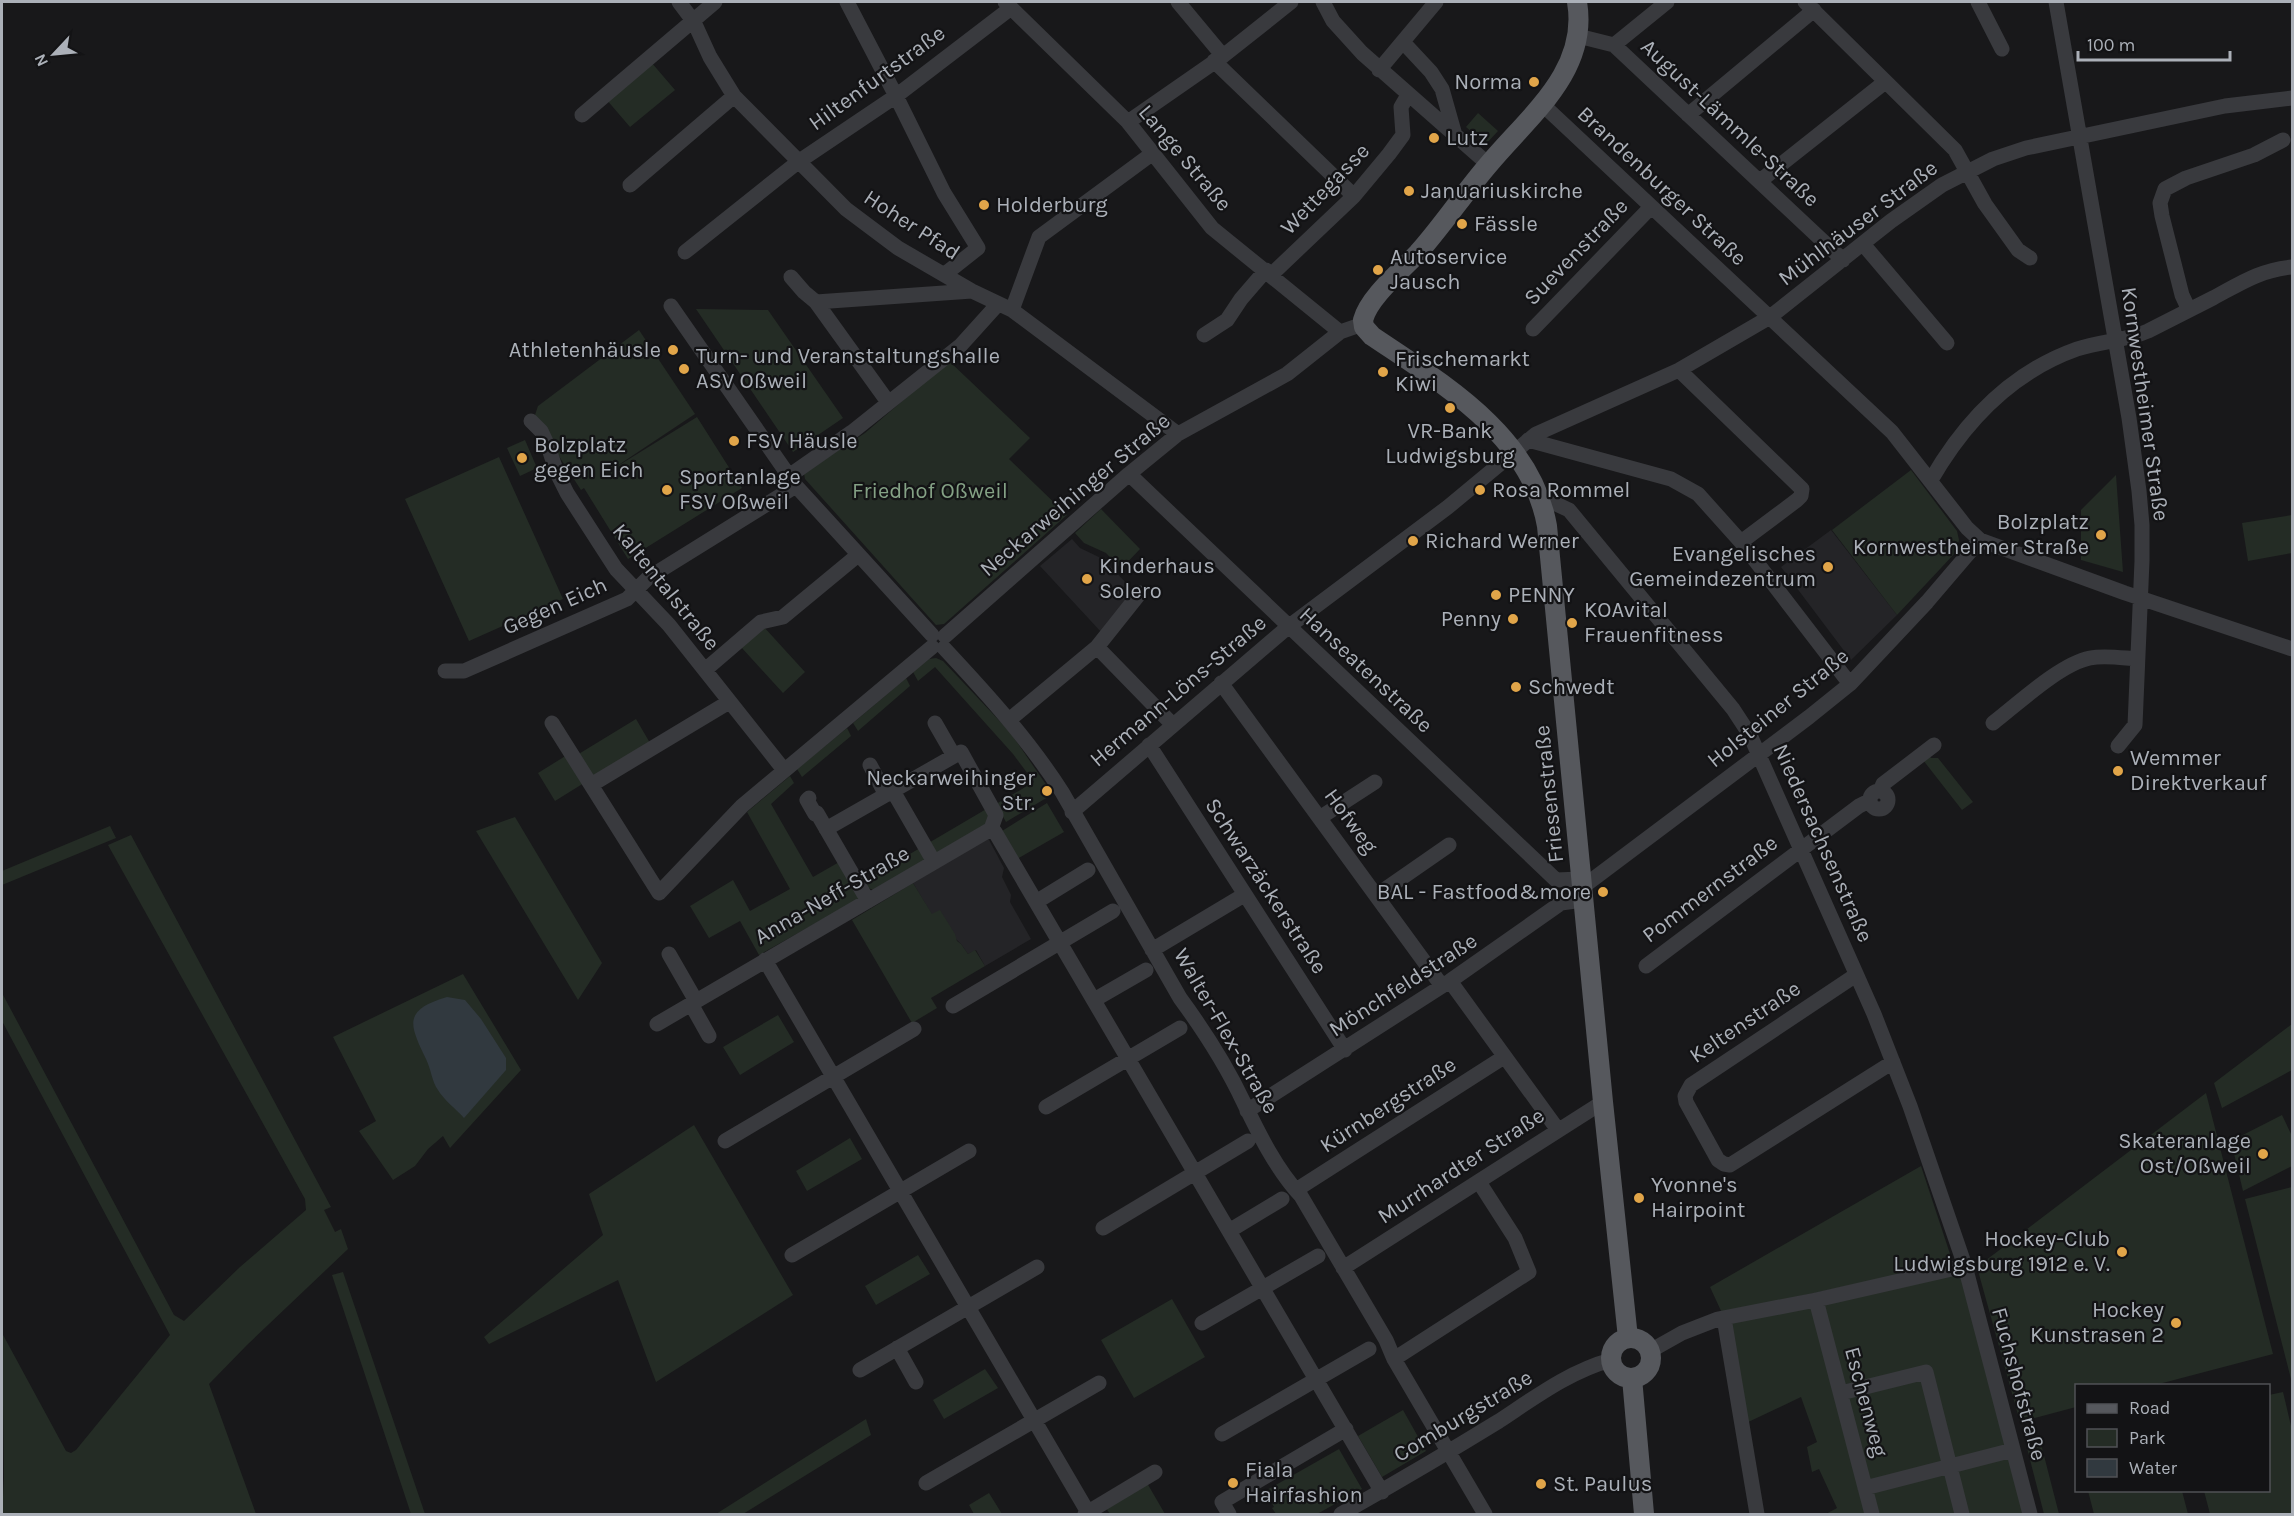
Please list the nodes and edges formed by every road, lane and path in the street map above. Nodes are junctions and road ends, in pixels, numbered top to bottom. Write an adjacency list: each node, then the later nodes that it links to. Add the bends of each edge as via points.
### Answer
1 (679, 2): 14 (street, Hoher Pfad)
2 (715, 2): 14 (street)
3 (847, 2): 24 (street)
4 (1178, 2): 19 (street)
5 (1291, 2): 19 (street)
6 (1323, 2): 20 (street, via 1333,21)
7 (1436, 2): 16 (street)
8 (1577, 2): 15 (main road)
9 (1667, 2): 17 (street)
10 (1978, 2): 18 (street)
11 (2056, 2): 31 (street, Kornwestheimer Straße)
12 (1008, 5): 24 (street, Hiltenfurtstraße); 29 (street, Lange Straße)
13 (1810, 6): 21 (street); 28 (street)
14 (694, 22): 23 (street, Hoher Pfad); 27 (street)
15 (1578, 36): 17 (street, August-Lämmle-Straße); 26 (main road, via 1559,83)
16 (1403, 42): 20 (street); 30 (street, via 1442,88)
17 (1614, 45): 28 (street, August-Lämmle-Straße)
18 (2002, 50)
19 (1219, 58): 29 (street); 39 (street)
20 (1379, 70): 22 (street)
21 (1885, 82): 36 (street, via 1943,136); 37 (street)
22 (1408, 95): 30 (street); 39 (street, Wettegasse, via 1401,107 1403,135)
23 (734, 96): 34 (street, Hoher Pfad); 38 (street)
24 (896, 96): 34 (street, Hiltenfurtstraße); 47 (street, via 944,194 978,248)
25 (2292, 98): 31 (street, Mühlhäuser Straße, via 2225,106)
26 (1543, 105): 35 (main road); 40 (street, Brandenburger Straße)
27 (582, 115)
28 (1688, 115): 37 (street, August-Lämmle-Straße)
29 (1128, 122): 33 (street, Lange Straße)
30 (1455, 135): 35 (street)
31 (2079, 137): 36 (street, Mühlhäuser Straße, via 2026,148); 60 (street, Kornwestheimer Straße)
32 (2283, 140): 54 (street, via 2165,189 2160,203 2162,216)
33 (1152, 153): 46 (street, Lange Straße, via 1212,228); 53 (street, via 1039,237)
34 (798, 162): 42 (street); 47 (street, Hoher Pfad, via 872,230)
35 (1488, 164): 56 (main road, via 1420,250 1372,302 1364,315)
36 (1966, 172): 41 (street, Mühlhäuser Straße, via 1917,202); 43 (street, via 2018,250)
37 (1760, 181): 44 (street, August-Lämmle-Straße)
38 (630, 185)
39 (1354, 196): 46 (street, Wettegasse)
40 (1651, 207): 55 (street, Brandenburger Straße); 57 (street, Suevenstraße)
41 (1863, 244): 44 (street, Mühlhäuser Straße); 61 (street)
42 (685, 252)
43 (2030, 258)
44 (1843, 260): 55 (street, Mühlhäuser Straße)
45 (2292, 267): 54 (street, via 2259,273)
46 (1269, 272): 58 (street, Lange Straße); 59 (street, Wettegasse, via 1227,320)
47 (945, 274): 49 (street, Hoher Pfad)
48 (791, 277): 50 (street)
49 (972, 291): 50 (street); 51 (street, Hoher Pfad)
50 (816, 302): 63 (street)
51 (998, 304): 53 (street, Hoher Pfad); 63 (street, Gegen Eich, via 961,345)
52 (671, 306): 69 (street, Walter-Flex-Straße)
53 (1012, 310): 65 (street, Hoher Pfad)
54 (2188, 310): 60 (street, via 2138,335)
55 (1770, 317): 62 (street, Mühlhäuser Straße); 68 (street, Brandenburger Straße, via 1892,432)
56 (1364, 324): 58 (street, Neckarweihinger Straße); 66 (main road, Friesenstraße, via 1372,336 1463,400 1499,434)
57 (1533, 329)
58 (1340, 332): 65 (street, Neckarweihinger Straße, via 1287,374)
59 (1204, 335)
60 (2114, 339): 68 (street, via 2065,354 2025,373 1976,417); 76 (street, Kornwestheimer Straße, via 2139,491)
61 (1947, 343)
62 (1679, 370): 66 (street, Mühlhäuser Straße, via 1536,434); 72 (street, via 1802,489 1797,500)
63 (888, 402): 69 (street, Gegen Eich)
64 (531, 421): 74 (street, Kaltentalstraße, via 541,431 567,493 616,569)
65 (1178, 434): 67 (street, Neckarweihinger Straße)
66 (1522, 446): 70 (main road, Friesenstraße); 72 (street, via 1671,479 1698,494); 77 (street, Hermann-Löns-Straße)
67 (1129, 474): 77 (street, Hanseatenstraße); 78 (street, Neckarweihinger Straße)
68 (1931, 480): 71 (street, Brandenburger Straße)
69 (793, 481): 73 (street, Walter-Flex-Straße); 74 (street, Gegen Eich)
70 (1543, 504): 95 (street, Niedersachsenstraße, via 1569,510 1734,711); 111 (main road, Friesenstraße)
71 (1980, 540): 76 (street, Brandenburger Straße); 85 (street, Holsteiner Straße)
72 (1741, 542): 85 (street)
73 (858, 555): 78 (street, Walter-Flex-Straße); 82 (street, via 783,617 761,622)
74 (636, 589): 82 (street, Kaltentalstraße); 83 (street, Gegen Eich, via 627,598 464,671)
75 (1140, 593): 79 (street)
76 (2140, 598): 80 (street, Brandenburger Straße); 81 (street, Kornwestheimer Straße)
77 (1288, 627): 84 (street, Hermann-Löns-Straße); 111 (street, Hanseatenstraße, via 1556,880)
78 (938, 642): 87 (street, Walter-Flex-Straße); 98 (street, Neckarweihinger Straße)
79 (1097, 647): 87 (street); 91 (street)
80 (2292, 648)
81 (2138, 658): 90 (street, via 2094,657 2074,663); 94 (street, Kornwestheimer Straße, via 2135,725)
82 (705, 669): 86 (street, Kaltentalstraße)
83 (445, 671)
84 (1221, 683): 91 (street, Hermann-Löns-Straße); 104 (street, Hofweg)
85 (1850, 684): 95 (street, Holsteiner Straße)
86 (729, 702): 98 (street, Kaltentalstraße); 100 (street)
87 (1009, 720): 103 (street, Walter-Flex-Straße, via 1049,772)
88 (552, 723): 100 (street)
89 (935, 723): 96 (street)
90 (1994, 723)
91 (1173, 725): 92 (street, Hermann-Löns-Straße)
92 (1149, 745): 103 (street, Hermann-Löns-Straße); 112 (street, Schwarzäckerstraße)
93 (1934, 745): 108 (street, Pommernstraße, via 1883,784 1875,796)
94 (2118, 746)
95 (1760, 755): 108 (street, Niedersachsenstraße); 111 (street, Holsteiner Straße)
96 (954, 756): 101 (street); 106 (street, via 961,752 996,815)
97 (870, 765): 101 (street)
98 (784, 770): 100 (street, Neckarweihinger Straße, via 711,836 659,893)
99 (1375, 782): 104 (street)
100 (591, 785)
101 (890, 793): 105 (street); 109 (street)
102 (809, 798): 105 (street, via 810,807)
103 (1072, 812): 118 (street, Walter-Flex-Straße)
104 (1321, 817): 113 (street, Hofweg)
105 (826, 829): 114 (street)
106 (991, 829): 109 (street, Anna-Neff-Straße); 115 (street)
107 (1449, 845): 113 (street)
108 (1801, 848): 121 (street, Pommernstraße); 123 (street, Niedersachsenstraße)
109 (934, 862): 114 (street, Anna-Neff-Straße)
110 (1088, 870): 115 (street)
111 (1582, 888): 124 (street, Mönchfeldstraße); 137 (main road, Friesenstraße)
112 (1244, 895): 118 (street); 132 (street, Schwarzäckerstraße)
113 (1377, 895): 124 (street, Hofweg)
114 (868, 901): 120 (street, Anna-Neff-Straße)
115 (1036, 902): 117 (street)
116 (1113, 911): 117 (street)
117 (1060, 943): 125 (street); 127 (street)
118 (1152, 950): 139 (street, Walter-Flex-Straße)
119 (669, 954): 126 (street)
120 (765, 960): 126 (street, Anna-Neff-Straße); 136 (street)
121 (1646, 966)
122 (1146, 970): 125 (street)
123 (1857, 975): 135 (street, Niedersachsenstraße); 135 (street, Keltenstraße, via 1691,1085 1686,1102 1718,1160 1730,1164)
124 (1446, 984): 132 (street, Mönchfeldstraße); 133 (street, Hofweg)
125 (1094, 1000): 134 (street)
126 (693, 1002): 128 (street, Anna-Neff-Straße); 131 (street)
127 (952, 1006)
128 (657, 1024)
129 (1180, 1028): 134 (street)
130 (914, 1029): 136 (street)
131 (709, 1036)
132 (1345, 1050): 139 (street, Mönchfeldstraße)
133 (1504, 1057): 140 (street, Hofweg); 147 (street, Kürnbergstraße)
134 (1128, 1058): 138 (street); 144 (street)
135 (1893, 1062): 153 (street, Niedersachsenstraße)
136 (833, 1077): 141 (street); 146 (street)
137 (1603, 1102): 140 (street, Murrhardter Straße); 161 (main road, Friesenstraße)
138 (1046, 1107)
139 (1247, 1111): 147 (street, Walter-Flex-Straße)
140 (1558, 1130): 145 (street, Murrhardter Straße)
141 (725, 1141)
142 (1248, 1141): 144 (street)
143 (969, 1151): 146 (street)
144 (1195, 1173): 149 (street); 150 (street)
145 (1479, 1182): 155 (street, Murrhardter Straße); 165 (street, via 1515,1238 1529,1272)
146 (900, 1191): 151 (street); 158 (street)
147 (1296, 1191): 155 (street, Walter-Flex-Straße)
148 (1282, 1199): 150 (street)
149 (1102, 1228)
150 (1229, 1231): 156 (street)
151 (792, 1255)
152 (1318, 1256): 156 (street)
153 (1965, 1266): 157 (street); 176 (street, Fuchshofstraße)
154 (1037, 1267): 158 (street)
155 (1343, 1268): 165 (street, Walter-Flex-Straße)
156 (1262, 1288): 160 (street); 169 (street)
157 (1816, 1300): 159 (street); 172 (street, Eschenweg)
158 (968, 1307): 162 (street); 173 (street)
159 (1721, 1318): 164 (street); 188 (street)
160 (1202, 1323)
161 (1628, 1338): 164 (main road, via 1643,1342); 166 (main road, via 1614,1347)
162 (897, 1348): 167 (street); 170 (street)
163 (1369, 1349): 169 (street)
164 (1650, 1351): 168 (main road, via 1646,1372)
165 (1394, 1359): 177 (street, Walter-Flex-Straße)
166 (1611, 1360): 168 (main road, via 1619,1374); 177 (street, Comburgstraße, via 1569,1377)
167 (860, 1370)
168 (1632, 1378): 187 (main road)
169 (1316, 1379): 174 (street); 175 (street)
170 (916, 1382)
171 (1099, 1383): 173 (street)
172 (1840, 1393): 178 (street, via 1926,1372); 181 (street, Eschenweg)
173 (1034, 1421): 180 (street); 184 (street)
174 (1346, 1429): 182 (street); 183 (street)
175 (1222, 1434)
176 (2013, 1450): 178 (street); 191 (street, Fuchshofstraße)
177 (1448, 1452): 182 (street, Comburgstraße); 186 (street, Walter-Flex-Straße)
178 (1950, 1466): 181 (street); 190 (street)
179 (1155, 1472): 184 (street)
180 (926, 1483)
181 (1865, 1488): 189 (street, Eschenweg)
182 (1382, 1492): 185 (street, Comburgstraße)
183 (1225, 1508)
184 (1087, 1514)
185 (1341, 1515)
186 (1485, 1515)
187 (1644, 1515)
188 (1757, 1515)
189 (1872, 1515)
190 (1962, 1515)
191 (2030, 1515)

